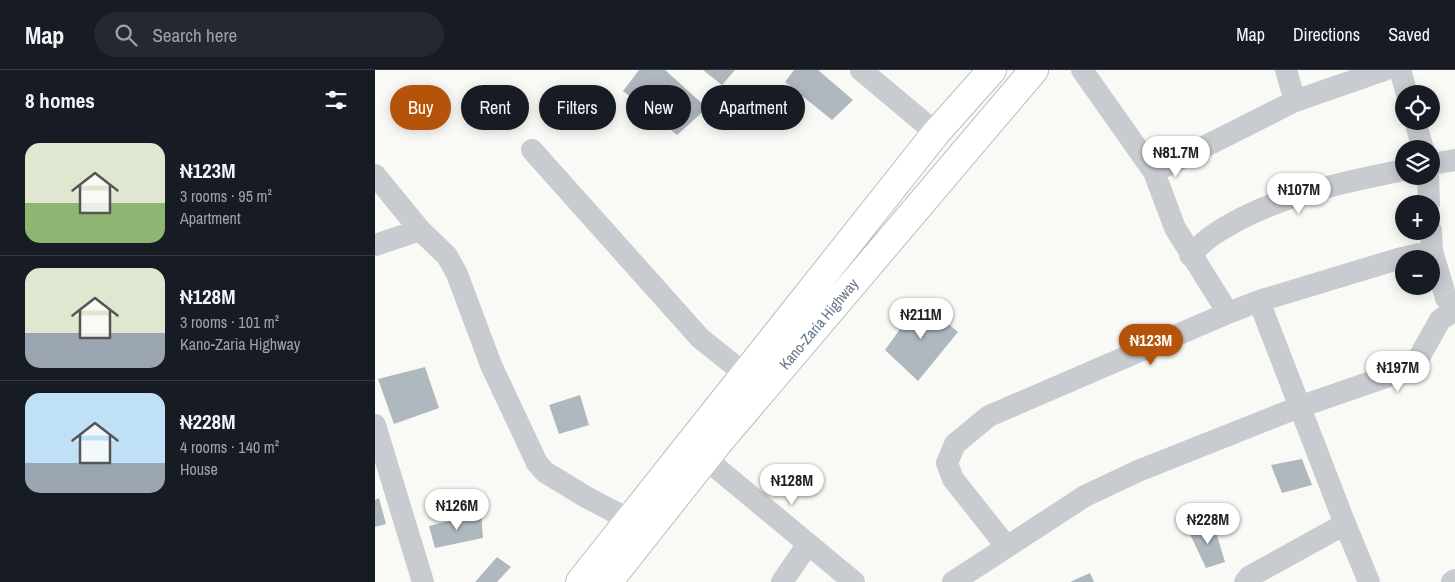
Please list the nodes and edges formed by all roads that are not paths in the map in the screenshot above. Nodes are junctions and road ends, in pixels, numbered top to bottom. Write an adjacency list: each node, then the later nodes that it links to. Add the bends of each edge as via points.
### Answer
1 (861, 70): 10 (street)
2 (992, 70): 10 (highway, Kano-Zaria Highway)
3 (1034, 70): 28 (highway, Kano-Zaria Highway)
4 (1082, 70): 14 (street)
5 (1286, 70): 9 (street)
6 (1384, 70): 9 (street)
7 (1400, 70): 8 (street)
8 (1404, 85)
9 (1295, 101): 14 (street)
10 (936, 133): 25 (highway, Kano-Zaria Highway)
11 (532, 150): 25 (street, via 700,338)
12 (1455, 160): 13 (street)
13 (1440, 162)
14 (1154, 172): 20 (street, via 1175,228)
15 (1395, 172): 20 (street, via 1320,188 1270,206 1212,235)
16 (375, 176): 17 (street)
17 (420, 230): 19 (street); 29 (street, via 447,256 457,274 491,365 537,463 545,472)
18 (1432, 241): 21 (street, via 1398,259); 22 (street, via 1446,298)
19 (375, 245)
20 (1190, 254): 24 (street)
21 (1259, 302): 24 (street); 26 (street)
22 (1455, 302)
23 (1455, 310): 26 (street, via 1440,320 1409,370)
24 (1228, 313): 32 (street, via 989,416 955,444 947,463 953,479)
25 (745, 374): 29 (highway, Kano-Zaria Highway)
26 (1299, 407): 30 (street); 32 (street, via 1138,471 1085,496)
27 (375, 424): 33 (street)
28 (706, 459): 31 (street); 35 (highway, Kano-Zaria Highway)
29 (630, 520): 34 (highway, Kano-Zaria Highway)
30 (1345, 524): 39 (street); 40 (street)
31 (808, 544): 36 (street); 37 (street)
32 (1007, 547): 38 (street)
33 (423, 582)
34 (580, 582)
35 (608, 582)
36 (782, 582)
37 (854, 582)
38 (953, 582)
39 (1245, 582)
40 (1369, 582)

